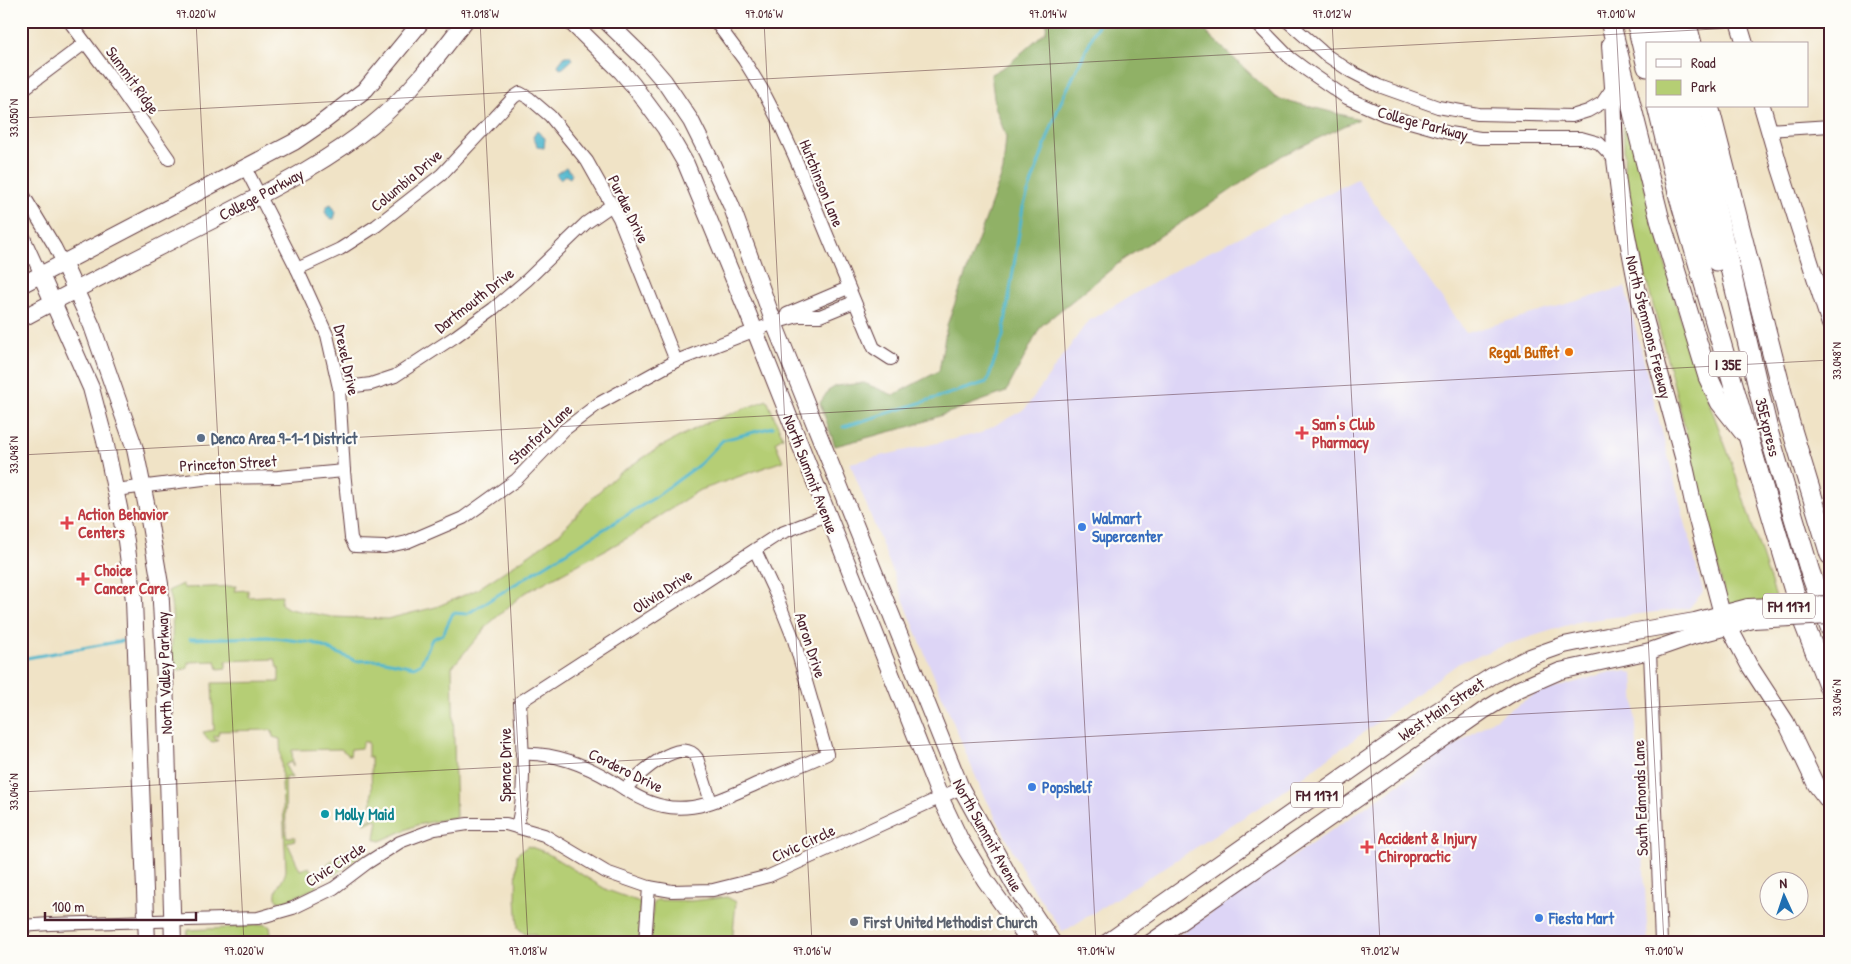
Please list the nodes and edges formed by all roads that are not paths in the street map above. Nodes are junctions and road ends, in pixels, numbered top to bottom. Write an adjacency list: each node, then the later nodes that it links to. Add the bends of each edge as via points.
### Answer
1 (68, 21): 21 (street, Summit Ridge)
2 (422, 21): 37 (main road, College Parkway, via 366,88 294,142)
3 (465, 21): 39 (main road, College Parkway, via 414,84 373,124 330,156)
4 (570, 21): 54 (main road, North Summit Avenue, via 621,71 665,128 686,164)
5 (606, 21): 51 (main road, North Summit Avenue, via 664,81 691,121 731,205)
6 (714, 21): 46 (street, Hutchinson Lane, via 763,90 794,155)
7 (1254, 21): 32 (street, College Parkway, via 1289,57 1347,98)
8 (1287, 21): 26 (street, College Parkway, via 1350,71)
9 (1609, 21): 23 (main road, North Stemmons Freeway); 58 (highway, via 1660,220 1708,377 1720,402)
10 (1636, 21): 22 (highway)
11 (1652, 21): 16 (highway)
12 (1668, 21): 17 (highway)
13 (1686, 21): 18 (highway)
14 (1698, 21): 19 (highway)
15 (1738, 21): 20 (main road)
16 (1657, 42)
17 (1673, 42)
18 (1691, 42)
19 (1697, 42)
20 (1743, 42)
21 (85, 43): 24 (street); 35 (street, Summit Ridge)
22 (1646, 63)
23 (1614, 86): 26 (street, College Parkway, via 1602,103 1572,116 1478,114); 36 (main road, North Stemmons Freeway)
24 (21, 91)
25 (520, 94): 40 (street, Purdue Drive, via 550,116 587,161); 43 (street, Columbia Drive, via 441,176 384,221 340,249)
26 (1413, 99): 32 (street)
27 (1657, 108): 58 (highway, I 35E, via 1679,197)
28 (1673, 108): 53 (highway, via 1717,264)
29 (1690, 108): 53 (highway, 35Express)
30 (1710, 108): 66 (highway, via 1789,420)
31 (1762, 108): 34 (main road)
32 (1406, 122): 36 (street, College Parkway, via 1480,138 1581,138 1599,143)
33 (1830, 126): 34 (street)
34 (1768, 130): 52 (main road)
35 (169, 159)
36 (1615, 160): 67 (main road, North Stemmons Freeway, via 1639,297)
37 (245, 167): 39 (street, Drexel Drive); 42 (main road, College Parkway)
38 (21, 191): 42 (street, North Valley Parkway)
39 (260, 195): 43 (street, Drexel Drive); 47 (main road, College Parkway)
40 (612, 205): 56 (street, Purdue Drive); 57 (street, Dartmouth Drive, via 586,223 493,309 456,336 395,376 371,384)
41 (21, 231): 44 (street, North Valley Parkway)
42 (63, 263): 44 (main road, College Parkway); 47 (main road, North Valley Parkway)
43 (297, 268): 57 (street, Drexel Drive, via 324,326)
44 (41, 275): 45 (main road, College Parkway); 48 (main road, North Valley Parkway)
45 (21, 285)
46 (848, 288): 49 (street, Hutchinson Lane); 51 (street, Stanford Lane)
47 (75, 290): 48 (main road, College Parkway); 60 (main road, North Valley Parkway, via 92,326 123,413)
48 (53, 302): 50 (main road, College Parkway); 61 (main road, North Valley Parkway, via 91,388)
49 (854, 302): 51 (street, Stanford Lane, via 820,316 798,316); 55 (street, Hutchinson Lane, via 874,348)
50 (21, 319)
51 (774, 322): 54 (street, Stanford Lane); 62 (main road, North Summit Avenue)
52 (1830, 324)
53 (1744, 326): 73 (highway, 35Express, via 1769,434)
54 (755, 330): 56 (street, Stanford Lane); 63 (main road, North Summit Avenue)
55 (891, 359)
56 (676, 361): 64 (street, Stanford Lane, via 598,404 564,430 516,480 463,518 407,542 385,547)
57 (339, 388): 59 (street, Drexel Drive)
58 (1748, 438): 75 (highway, I 35E, via 1803,621)
59 (344, 471): 60 (street, Princeton Street, via 212,478); 64 (street, Drexel Drive, via 351,538)
60 (143, 486): 61 (street, Princeton Street); 89 (main road, North Valley Parkway, via 160,584)
61 (115, 490): 88 (main road, North Valley Parkway, via 134,600)
62 (844, 493): 63 (main road); 81 (main road, North Summit Avenue)
63 (827, 515): 65 (street, Olivia Drive, via 789,529); 83 (main road, North Summit Avenue)
64 (355, 546)
65 (755, 550): 76 (street, Olivia Drive); 80 (street, Aaron Drive, via 794,640)
66 (1830, 555)
67 (1714, 582): 71 (main road, North Stemmons Freeway); 72 (main road, via 1710,609)
68 (1830, 604): 69 (main road, West Main Street / FM 1171, bridge)
69 (1750, 614): 70 (main road, West Main Street / FM 1171, bridge); 71 (main road, West Main Street / FM 1171)
70 (1830, 616)
71 (1725, 620): 72 (main road, West Main Street / FM 1171); 74 (main road, West Main Street / FM 1171); 85 (main road, North Stemmons Freeway, via 1786,722 1816,785)
72 (1695, 621): 77 (main road, West Main Street / FM 1171, via 1583,640 1530,656 1472,687)
73 (1830, 628)
74 (1650, 651): 78 (main road, West Main Street / FM 1171, via 1557,673 1518,689); 98 (street, South Edmonds Lane)
75 (1830, 690)
76 (520, 702): 79 (street, Spence Drive)
77 (1426, 718): 78 (main road); 96 (main road, West Main Street / FM 1171)
78 (1441, 740): 97 (main road, West Main Street / FM 1171)
79 (522, 754): 82 (street, Cordero Drive, via 569,761); 86 (street, Spence Drive, via 522,797)
80 (827, 754): 84 (street, Cordero Drive)
81 (961, 788): 83 (street, Civic Circle); 95 (main road, North Summit Avenue, via 1008,876)
82 (625, 789): 84 (street, Cordero Drive, via 641,799 664,806 684,808); 84 (street, via 673,752 684,750 697,758)
83 (940, 797): 87 (street, Civic Circle, via 769,876 713,890); 94 (main road, North Summit Avenue, via 985,880)
84 (711, 802)
85 (1830, 803)
86 (517, 827): 87 (street, Civic Circle, via 544,835 606,872); 89 (street, Civic Circle, via 468,824 435,829 400,842 334,888 293,908 258,918)
87 (649, 887): 93 (street)
88 (146, 921): 89 (street, Civic Circle); 90 (street, Civic Circle); 91 (main road, North Valley Parkway)
89 (172, 921): 92 (main road, North Valley Parkway)
90 (21, 926)
91 (147, 943)
92 (173, 943)
93 (645, 943)
94 (1030, 943)
95 (1052, 943)
96 (1106, 943)
97 (1150, 943)
98 (1662, 943)

